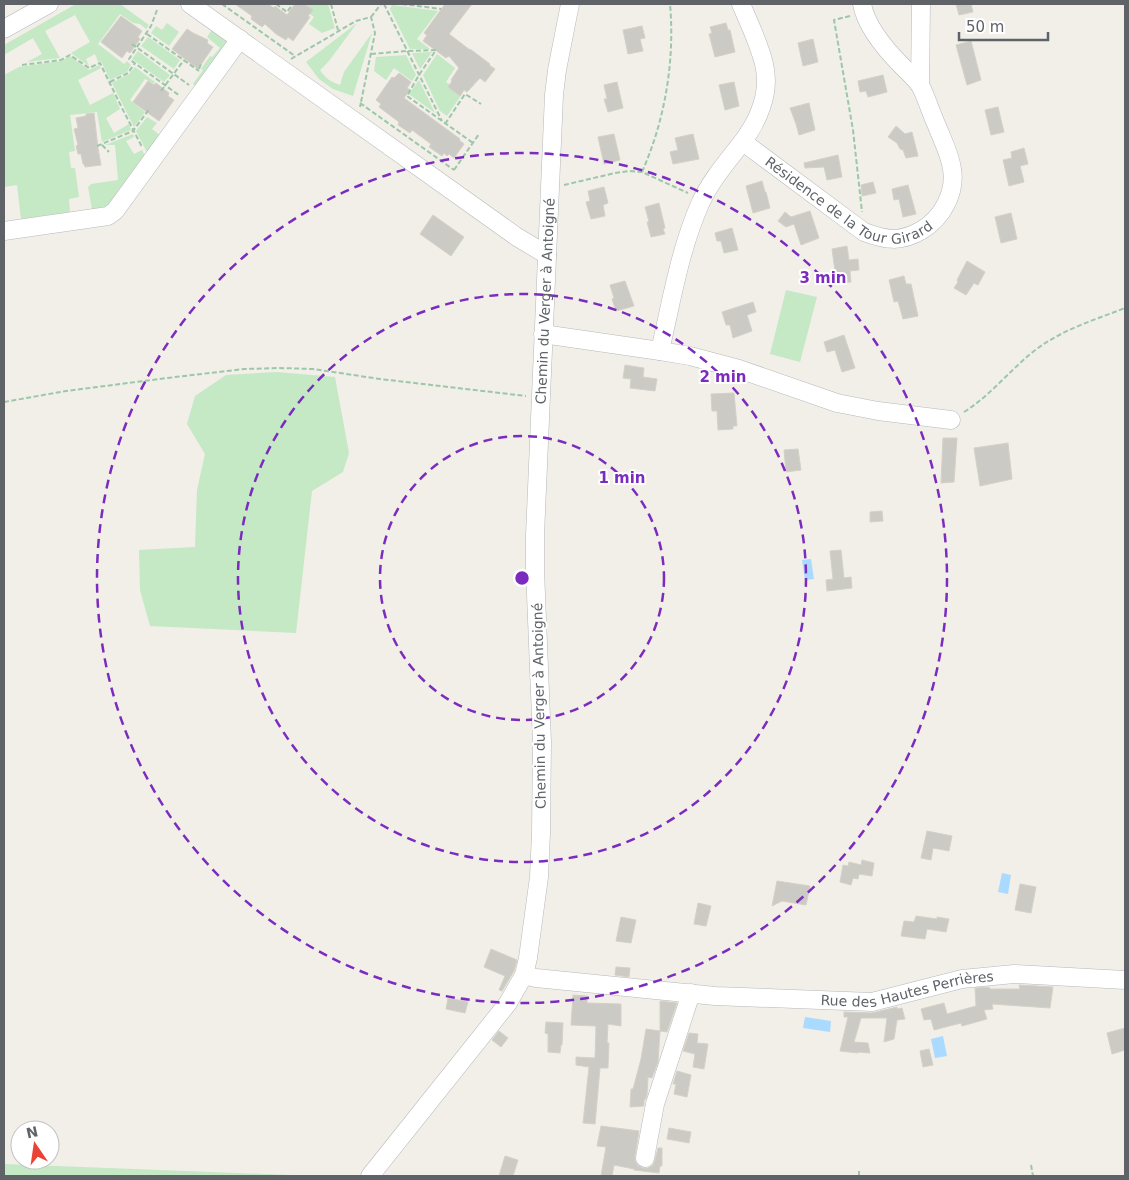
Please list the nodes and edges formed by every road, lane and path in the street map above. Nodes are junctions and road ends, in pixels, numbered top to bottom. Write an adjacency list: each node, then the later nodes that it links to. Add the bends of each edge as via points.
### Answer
1 (49, 4): 17 (street)
2 (190, 4): 20 (street)
3 (222, 4): 25 (path)
4 (276, 4): 5 (path, via 287,12)
5 (293, 4)
6 (330, 4): 18 (path)
7 (383, 4): 16 (path); 23 (path)
8 (402, 4): 14 (path)
9 (570, 4): 52 (street, Chemin du Verger à Antoigné, via 554,95)
10 (670, 4): 51 (path, via 671,40 663,109)
11 (741, 4): 45 (street, Résidence de la Tour Girard, via 760,52 766,79 762,107)
12 (921, 4): 34 (street, Résidence de la Tour Girard)
13 (863, 8): 34 (street, Résidence de la Tour Girard, via 871,27); 55 (path, via 834,20 853,130)
14 (441, 9)
15 (157, 10): 19 (path)
16 (372, 17): 18 (path); 24 (path, via 375,33)
17 (4, 30)
18 (338, 31): 25 (path)
19 (147, 34): 22 (path); 26 (path)
20 (240, 39): 30 (street); 37 (street)
21 (132, 44): 22 (path)
22 (137, 48): 27 (path, via 129,59); 31 (path)
23 (407, 51): 24 (path); 32 (path); 32 (path, via 436,50)
24 (371, 54): 38 (path)
25 (296, 56): 30 (path)
26 (184, 60): 28 (path, via 199,71); 31 (path)
27 (135, 63): 33 (path, via 128,73); 35 (path)
28 (201, 64)
29 (22, 65): 33 (path, via 61,60 70,55 90,68 100,63)
30 (279, 67): 41 (street)
31 (174, 74): 35 (path); 37 (path)
32 (419, 75): 42 (path); 42 (path, via 407,96)
33 (110, 82): 43 (path)
34 (920, 85): 55 (street, Résidence de la Tour Girard, via 952,168 953,184 948,201 940,215 914,235 899,239 881,238)
35 (165, 86): 36 (path); 37 (path, via 180,97)
36 (161, 91)
37 (193, 92): 50 (street)
38 (360, 103): 41 (path); 46 (path, via 454,170)
39 (481, 104): 42 (path, via 465,94)
40 (150, 108): 43 (path)
41 (356, 122): 56 (street)
42 (444, 123): 46 (path)
43 (133, 131): 47 (path); 50 (path)
44 (480, 134): 46 (path)
45 (743, 142): 53 (street, Résidence de la Tour Girard); 55 (street, Résidence de la Tour Girard)
46 (473, 143)
47 (101, 144): 48 (path); 49 (path)
48 (97, 146)
49 (109, 152)
50 (151, 162): 54 (street, via 108,216)
51 (642, 172): 52 (path, via 615,173); 53 (path)
52 (550, 188): 56 (street, Chemin du Verger à Antoigné)
53 (702, 200): 59 (street, Résidence de la Tour Girard, via 686,240)
54 (4, 231)
55 (864, 232)
56 (547, 255): 58 (street, Chemin du Verger à Antoigné)
57 (1125, 308): 62 (path, via 1049,340 976,404)
58 (543, 334): 59 (street); 60 (street, Chemin du Verger à Antoigné)
59 (660, 350): 62 (street, via 739,369 837,403)
60 (540, 398): 61 (path, via 279,368 158,379); 63 (street, Chemin du Verger à Antoigné, via 535,570 542,742 541,834 539,877)
61 (4, 402)
62 (951, 420)
63 (524, 975): 65 (street, Rue des Hautes Perrières); 69 (street, Chemin du Verger à Antoigné, via 502,1010)
64 (1125, 980): 65 (street, Rue des Hautes Perrières, via 1014,974 962,979 872,1002)
65 (691, 993): 66 (street, via 655,1104)
66 (645, 1158)
67 (1031, 1165): 71 (path)
68 (859, 1169): 70 (path)
69 (370, 1176)
70 (858, 1176)
71 (1033, 1176)

